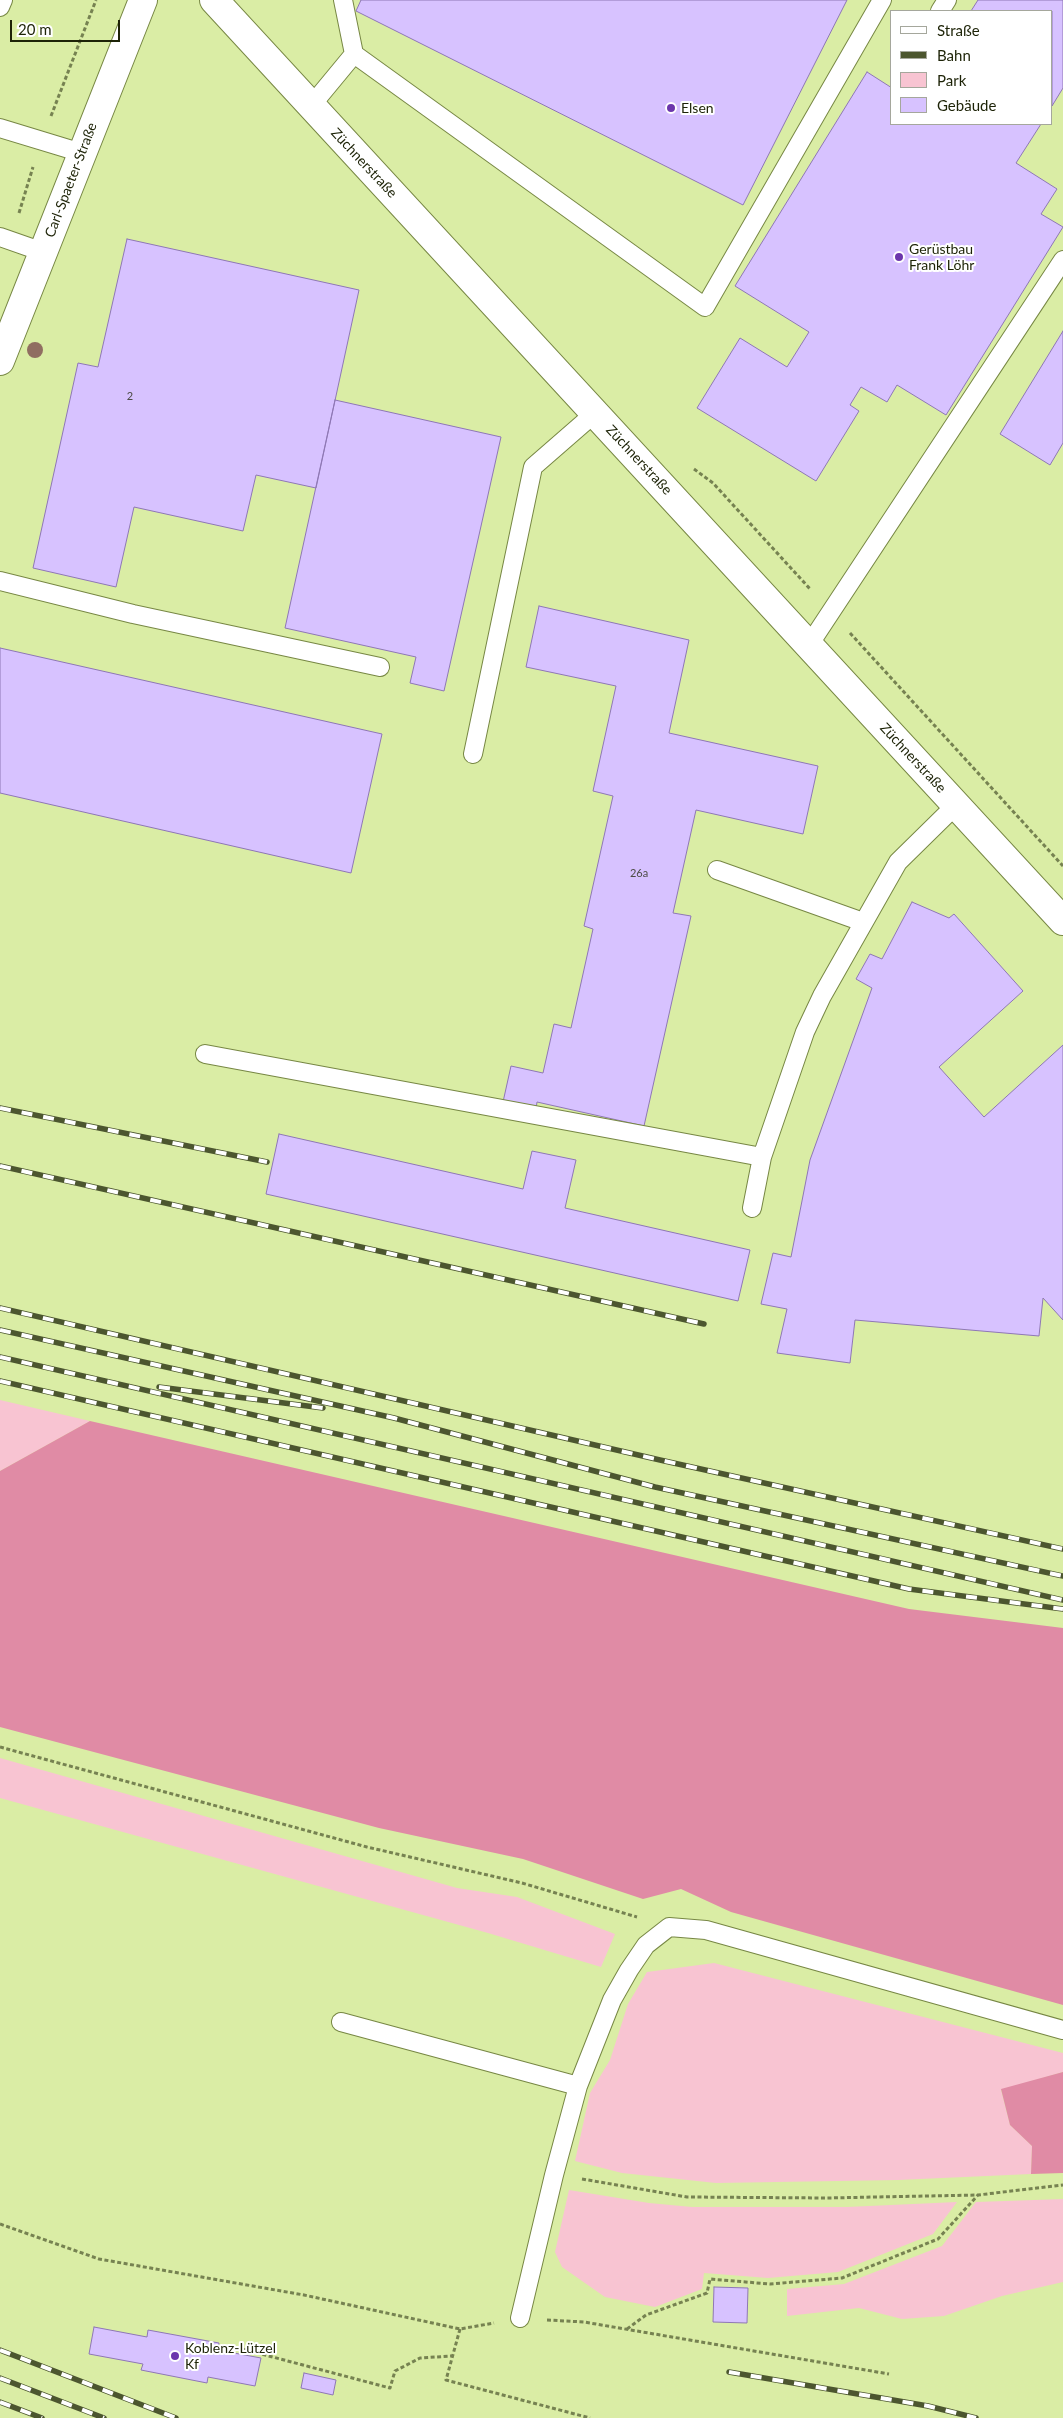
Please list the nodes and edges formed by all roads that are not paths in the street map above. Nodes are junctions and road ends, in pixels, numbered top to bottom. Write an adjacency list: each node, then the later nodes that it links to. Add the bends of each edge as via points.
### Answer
1 (3, 0): 6 (lane)
2 (143, 0): 10 (street, Carl-Spaeter-Straße)
3 (214, 0): 8 (street, Züchnerstraße)
4 (343, 0): 7 (lane)
5 (882, 0): 7 (lane, via 705,307)
6 (0, 7)
7 (354, 54): 8 (lane)
8 (312, 106): 15 (street, Züchnerstraße)
9 (0, 128): 10 (lane)
10 (82, 153): 12 (street, Carl-Spaeter-Straße)
11 (0, 237): 12 (lane)
12 (43, 252): 14 (street, Carl-Spaeter-Straße)
13 (1063, 260): 17 (lane)
14 (0, 361)
15 (596, 413): 17 (street, Züchnerstraße); 19 (lane, via 533,467)
16 (0, 581): 18 (lane, via 114,610)
17 (809, 645): 20 (street, Züchnerstraße)
18 (380, 667)
19 (473, 754)
20 (956, 805): 22 (street, Züchnerstraße); 23 (lane, via 898,862)
21 (716, 870): 23 (lane)
22 (1063, 921)
23 (863, 922): 25 (lane, via 805,1032)
24 (205, 1054): 25 (lane)
25 (762, 1157): 26 (lane)
26 (752, 1208)
27 (341, 2022): 29 (lane)
28 (1063, 2030): 29 (lane, via 706,1930 670,1927 646,1945 629,1970 612,2000)
29 (578, 2086): 30 (lane)
30 (520, 2318)

